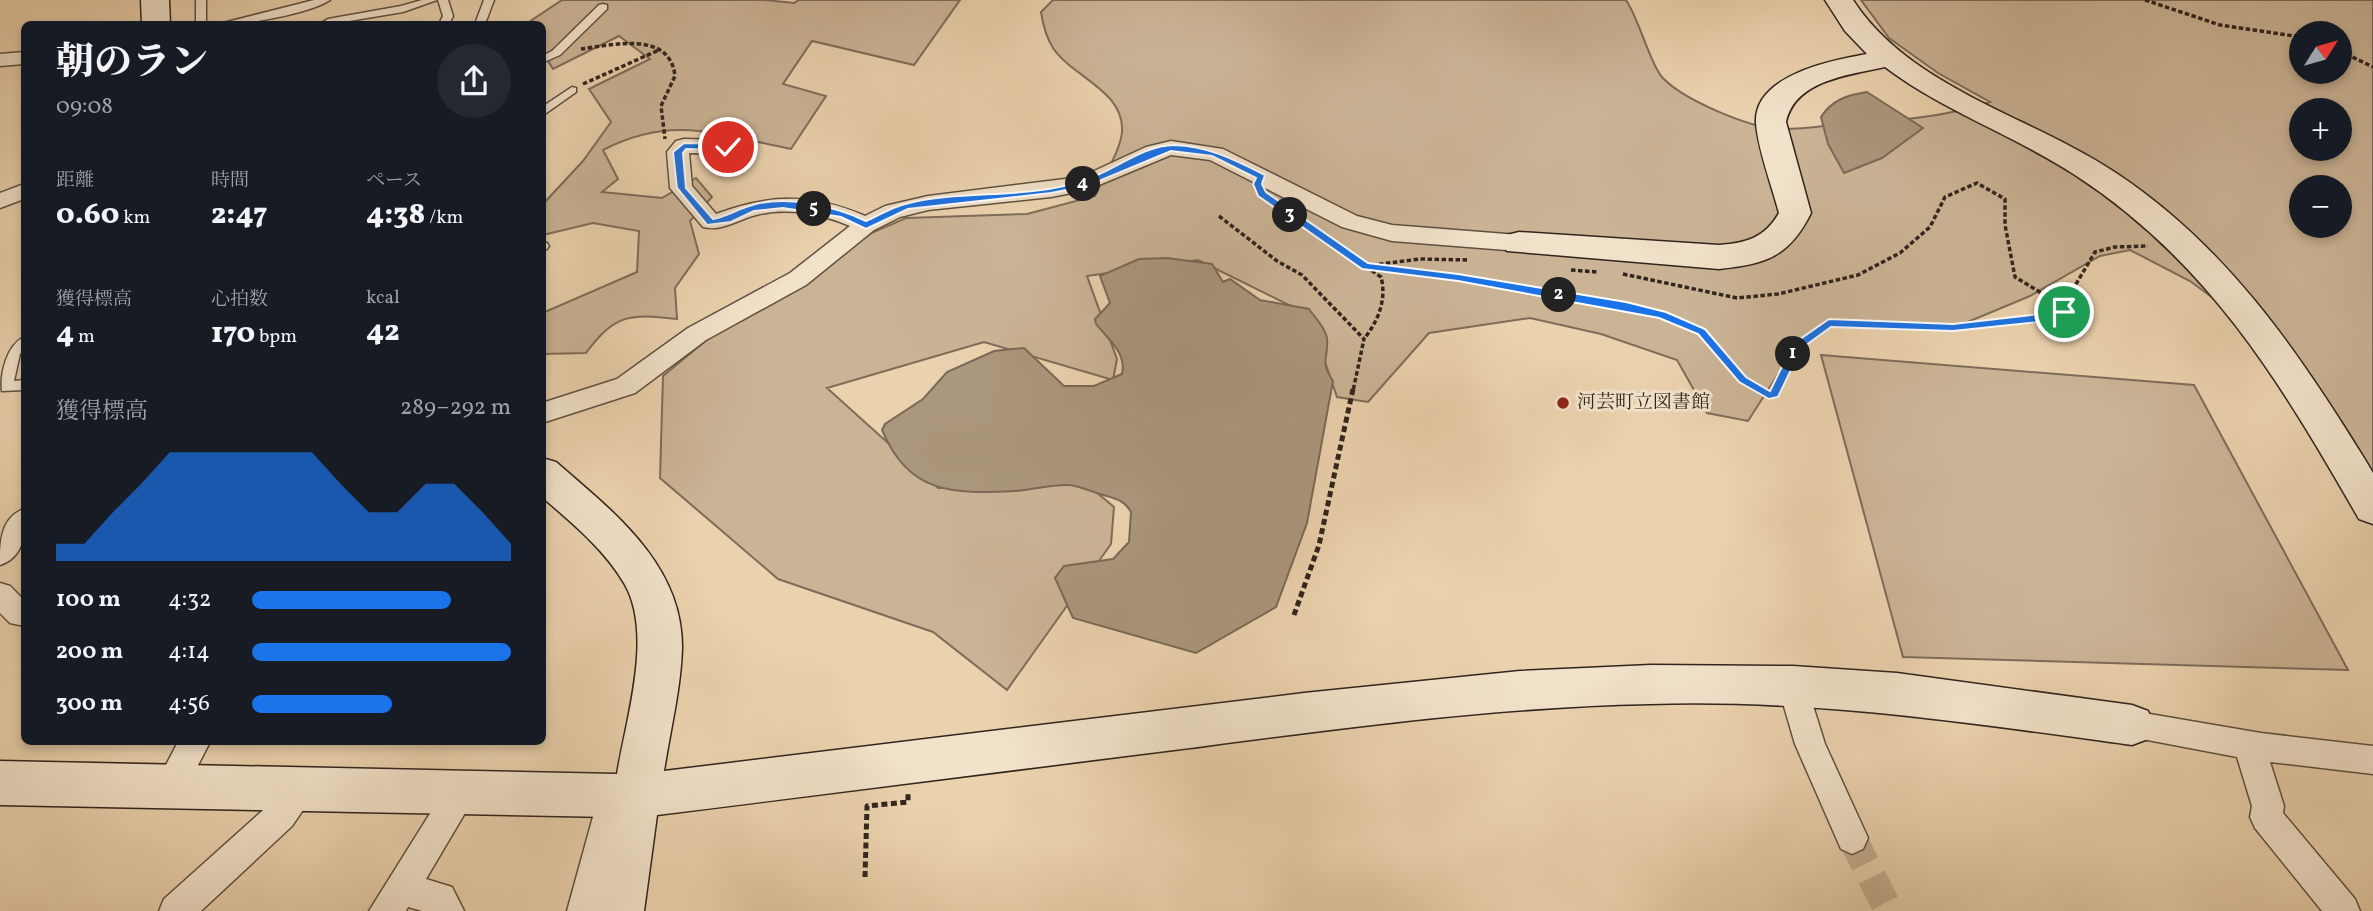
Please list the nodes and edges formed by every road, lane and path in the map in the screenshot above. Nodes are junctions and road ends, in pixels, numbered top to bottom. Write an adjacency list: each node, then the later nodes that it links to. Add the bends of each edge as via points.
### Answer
1 (155, 0): 11 (street)
2 (201, 0): 12 (lane)
3 (324, 0): 13 (lane); 14 (lane)
4 (432, 0): 10 (lane)
5 (443, 0): 17 (lane)
6 (489, 0): 18 (lane)
7 (1839, 0): 22 (street, via 1863,34)
8 (2145, 0): 19 (path, via 2220,25)
9 (603, 7): 21 (lane)
10 (403, 9): 15 (lane); 16 (lane)
11 (156, 21)
12 (201, 21)
13 (264, 21)
14 (328, 21)
15 (339, 21)
16 (401, 21)
17 (446, 21)
18 (481, 21)
19 (2289, 35)
20 (659, 50): 21 (path, via 654,45 630,43); 28 (path); 31 (path, via 676,76 664,96 660,120 665,140)
21 (556, 53): 25 (lane)
22 (1892, 57): 37 (street, via 1930,83 2087,168); 38 (street, via 1810,78 1781,94 1771,122 1795,213 1781,239 1767,248 1719,257)
23 (2352, 57): 27 (path)
24 (21, 58): 26 (street)
25 (546, 58)
26 (0, 60)
27 (2373, 67)
28 (572, 90): 29 (lane)
29 (546, 110)
30 (728, 147): 31 (street, via 684,146)
31 (680, 150): 36 (street, via 681,188 711,222 731,219 752,208 783,204 843,214)
32 (1262, 177): 36 (street, via 1215,154 1171,148 1087,183 906,206); 38 (street, via 1325,211 1392,233); 40 (path, via 1258,184 1261,194)
33 (21, 192): 34 (street)
34 (0, 201)
35 (1219, 216): 45 (path, via 1302,275)
36 (866, 225): 48 (street, via 798,279 697,334 626,386)
37 (2184, 242): 44 (path, via 2095,252); 50 (street, via 2214,271 2277,352)
38 (1519, 243)
39 (1476, 261): 40 (path, via 1420,259)
40 (1367, 265): 44 (path, via 1662,315 1702,332 1743,380 1769,395 1774,394 1797,347 1829,323 1953,327 2049,317 2064,312); 45 (path, via 1381,276 1384,285 1373,328)
41 (1565, 269): 42 (path)
42 (1603, 272)
43 (1614, 273): 44 (path, via 1737,298 1778,294 1858,275 1900,253 1930,227 1945,197 1977,183 2005,198 2015,277)
44 (2063, 306)
45 (1364, 339): 55 (path, via 1319,545)
46 (21, 345): 47 (lane, via 15,352 7,387)
47 (21, 385)
48 (546, 412)
49 (546, 477): 66 (street, via 621,547 656,608 660,648)
50 (2373, 508)
51 (21, 524): 52 (street)
52 (0, 554)
53 (0, 595): 54 (street)
54 (21, 614)
55 (1294, 615)
56 (1793, 685): 57 (street, via 1897,693); 66 (street, via 1651,684 1520,691); 67 (street, via 1810,744)
57 (2132, 724): 59 (street)
58 (193, 745): 62 (street)
59 (2249, 745): 60 (street); 73 (street, via 2268,806 2266,817)
60 (2373, 761)
61 (0, 783): 62 (street)
62 (172, 786): 63 (street)
63 (303, 787): 65 (street); 71 (street, via 281,815)
64 (909, 789): 68 (path, via 908,802 867,806)
65 (462, 791): 66 (street); 69 (street)
66 (625, 796): 70 (street)
67 (1852, 838)
68 (865, 877)
69 (393, 900): 72 (street, via 440,899)
70 (609, 903)
71 (176, 911)
72 (447, 911)
73 (2343, 911)

